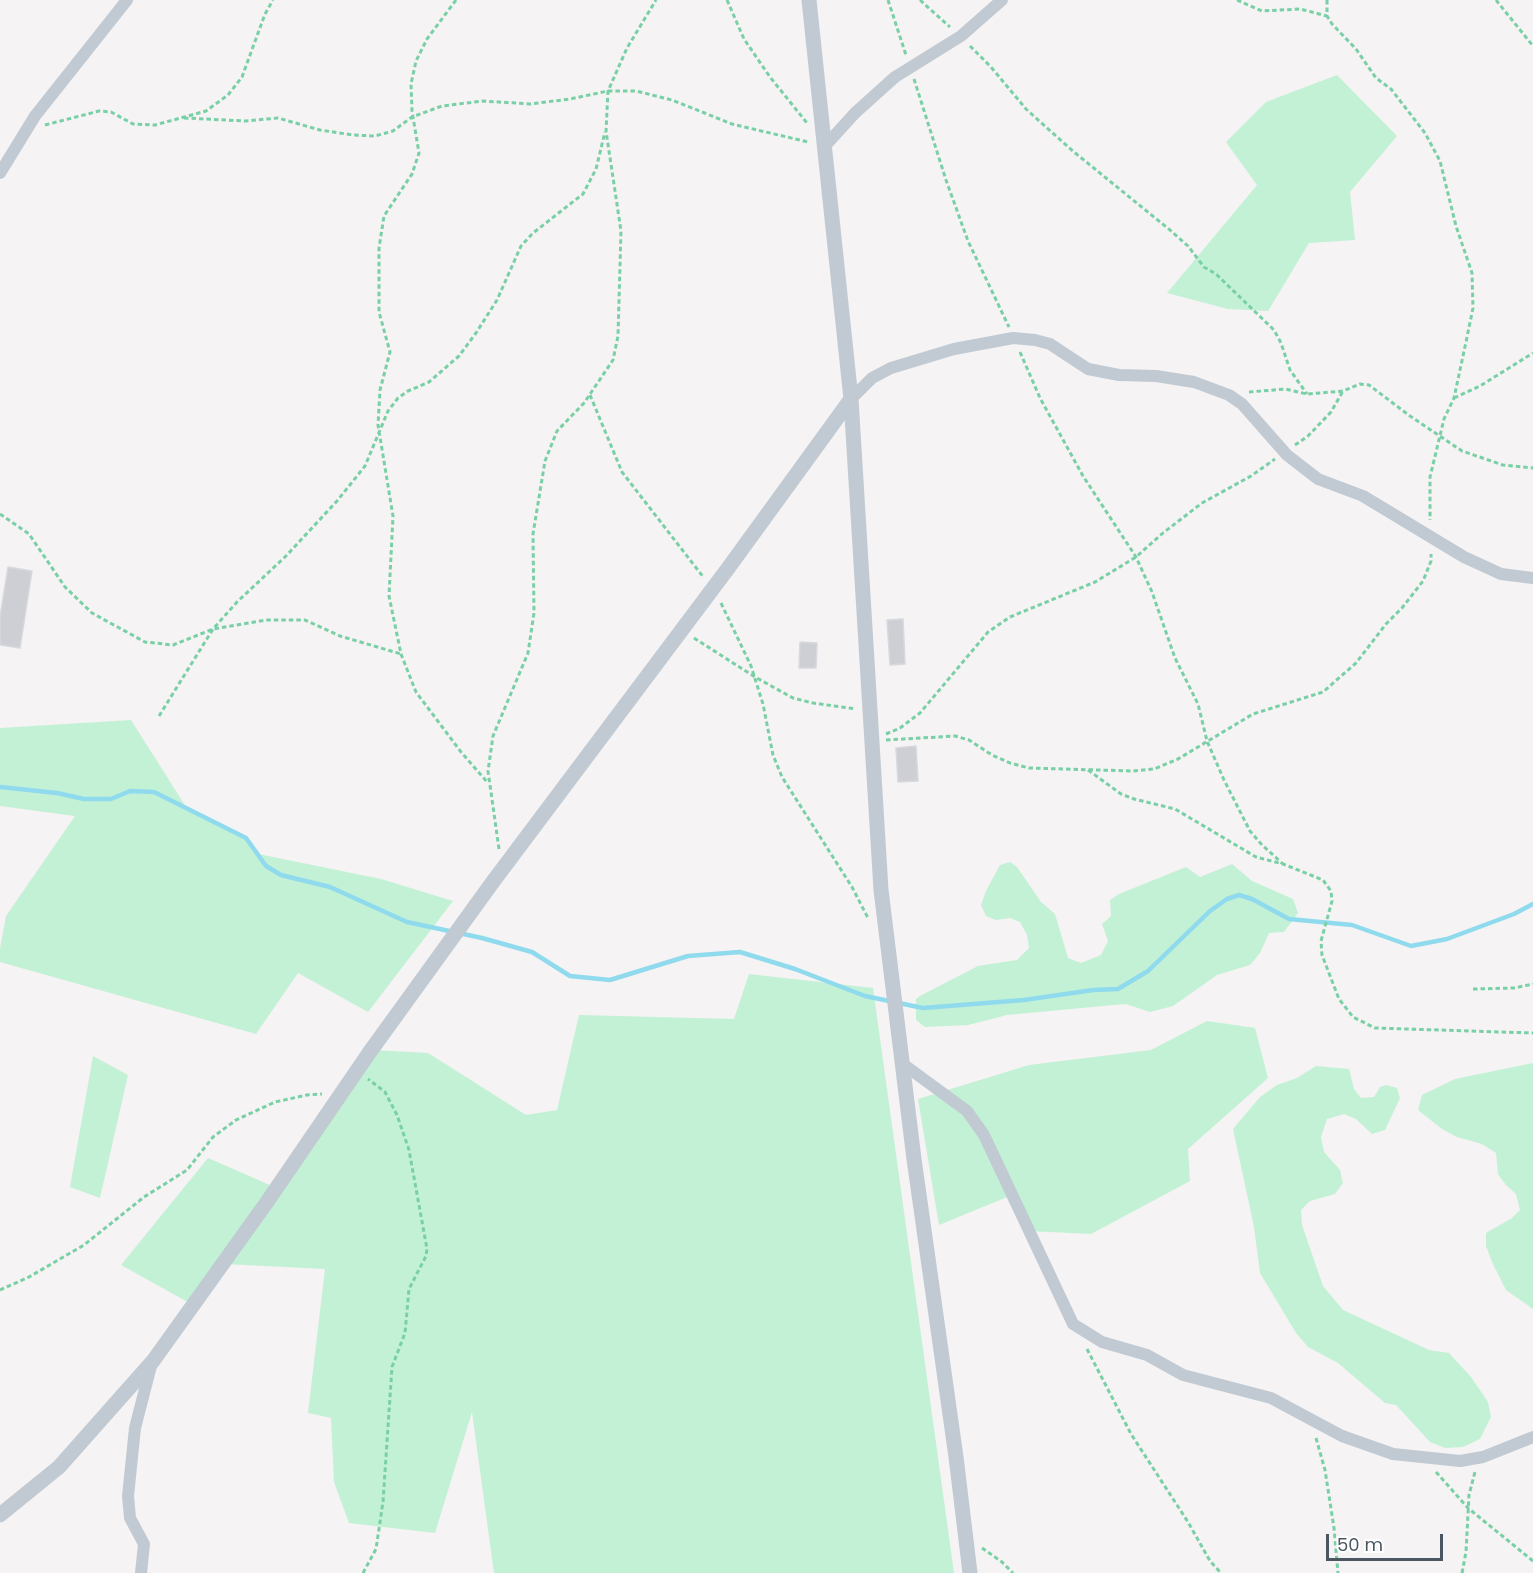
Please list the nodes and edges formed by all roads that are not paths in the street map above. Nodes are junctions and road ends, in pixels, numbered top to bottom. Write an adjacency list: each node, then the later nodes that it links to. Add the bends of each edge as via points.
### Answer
1 (127, 0): 5 (street, via 35,116)
2 (809, 0): 4 (street)
3 (1002, 0): 4 (street, via 961,36 895,78 855,112)
4 (825, 146): 6 (street)
5 (0, 173)
6 (851, 399): 7 (street, via 872,378 891,368 954,349 1013,338 1035,340 1050,344 1088,369 1194,382 1229,396 1242,404 1285,453 1318,479 1363,496 1464,557 1501,574); 8 (street, via 881,890); 9 (street, via 356,1071)
7 (1533, 578)
8 (903, 1064): 10 (street, via 967,1111 984,1135 1073,1324 1102,1342 1147,1355 1184,1375 1271,1398 1342,1436 1393,1454 1460,1461 1483,1457); 13 (street)
9 (153, 1361): 11 (street, via 59,1467); 12 (street, via 135,1428 128,1496 130,1518 144,1544)
10 (1533, 1437)
11 (0, 1515)
12 (141, 1573)
13 (970, 1573)

